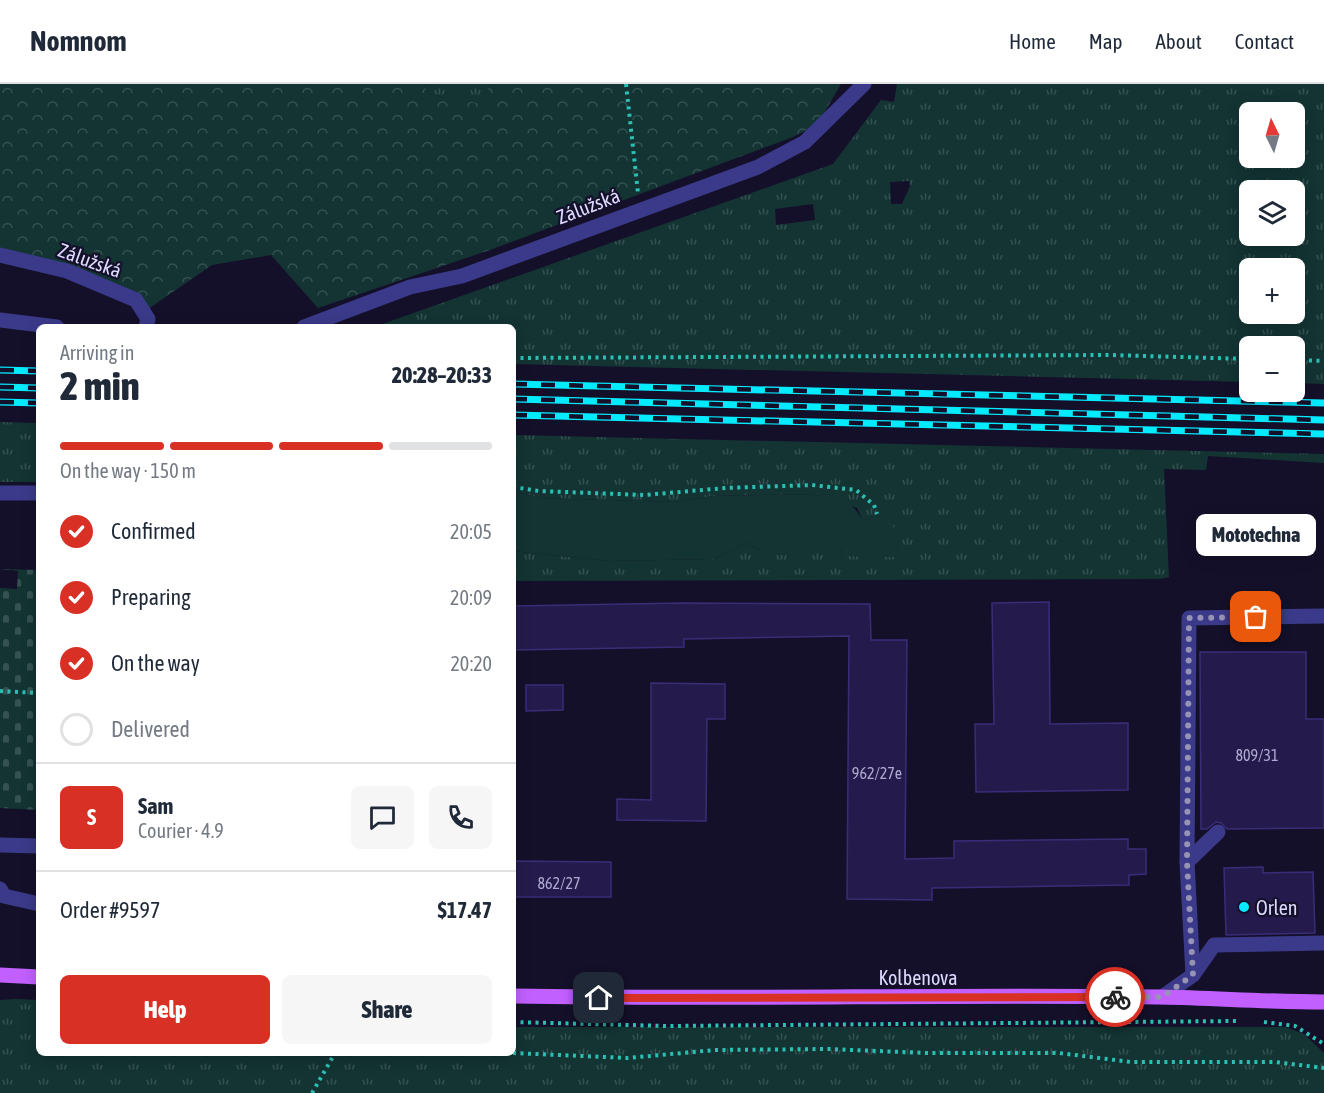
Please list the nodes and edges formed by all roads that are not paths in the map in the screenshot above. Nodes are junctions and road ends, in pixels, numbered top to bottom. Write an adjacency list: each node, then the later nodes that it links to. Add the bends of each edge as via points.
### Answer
1 (864, 84): 6 (street, Zálužská, via 805,142 758,167 462,276 410,287)
2 (0, 255): 5 (street, Zálužská, via 67,271 136,300 148,319)
3 (0, 320): 4 (street)
4 (36, 324)
5 (147, 324)
6 (312, 324)
7 (0, 493): 8 (street)
8 (36, 493)
9 (1324, 616): 13 (street, via 1189,618)
10 (1218, 832): 13 (street)
11 (36, 846): 12 (street)
12 (0, 847)
13 (1187, 862): 18 (street)
14 (0, 889): 15 (street, via 4,896)
15 (36, 903)
16 (1324, 943): 18 (street, via 1214,945)
17 (0, 975): 19 (main road)
18 (1193, 975): 21 (street)
19 (36, 977)
20 (516, 996): 21 (main road, Kolbenova)
21 (1162, 997): 22 (main road, Kolbenova)
22 (1324, 1002)

